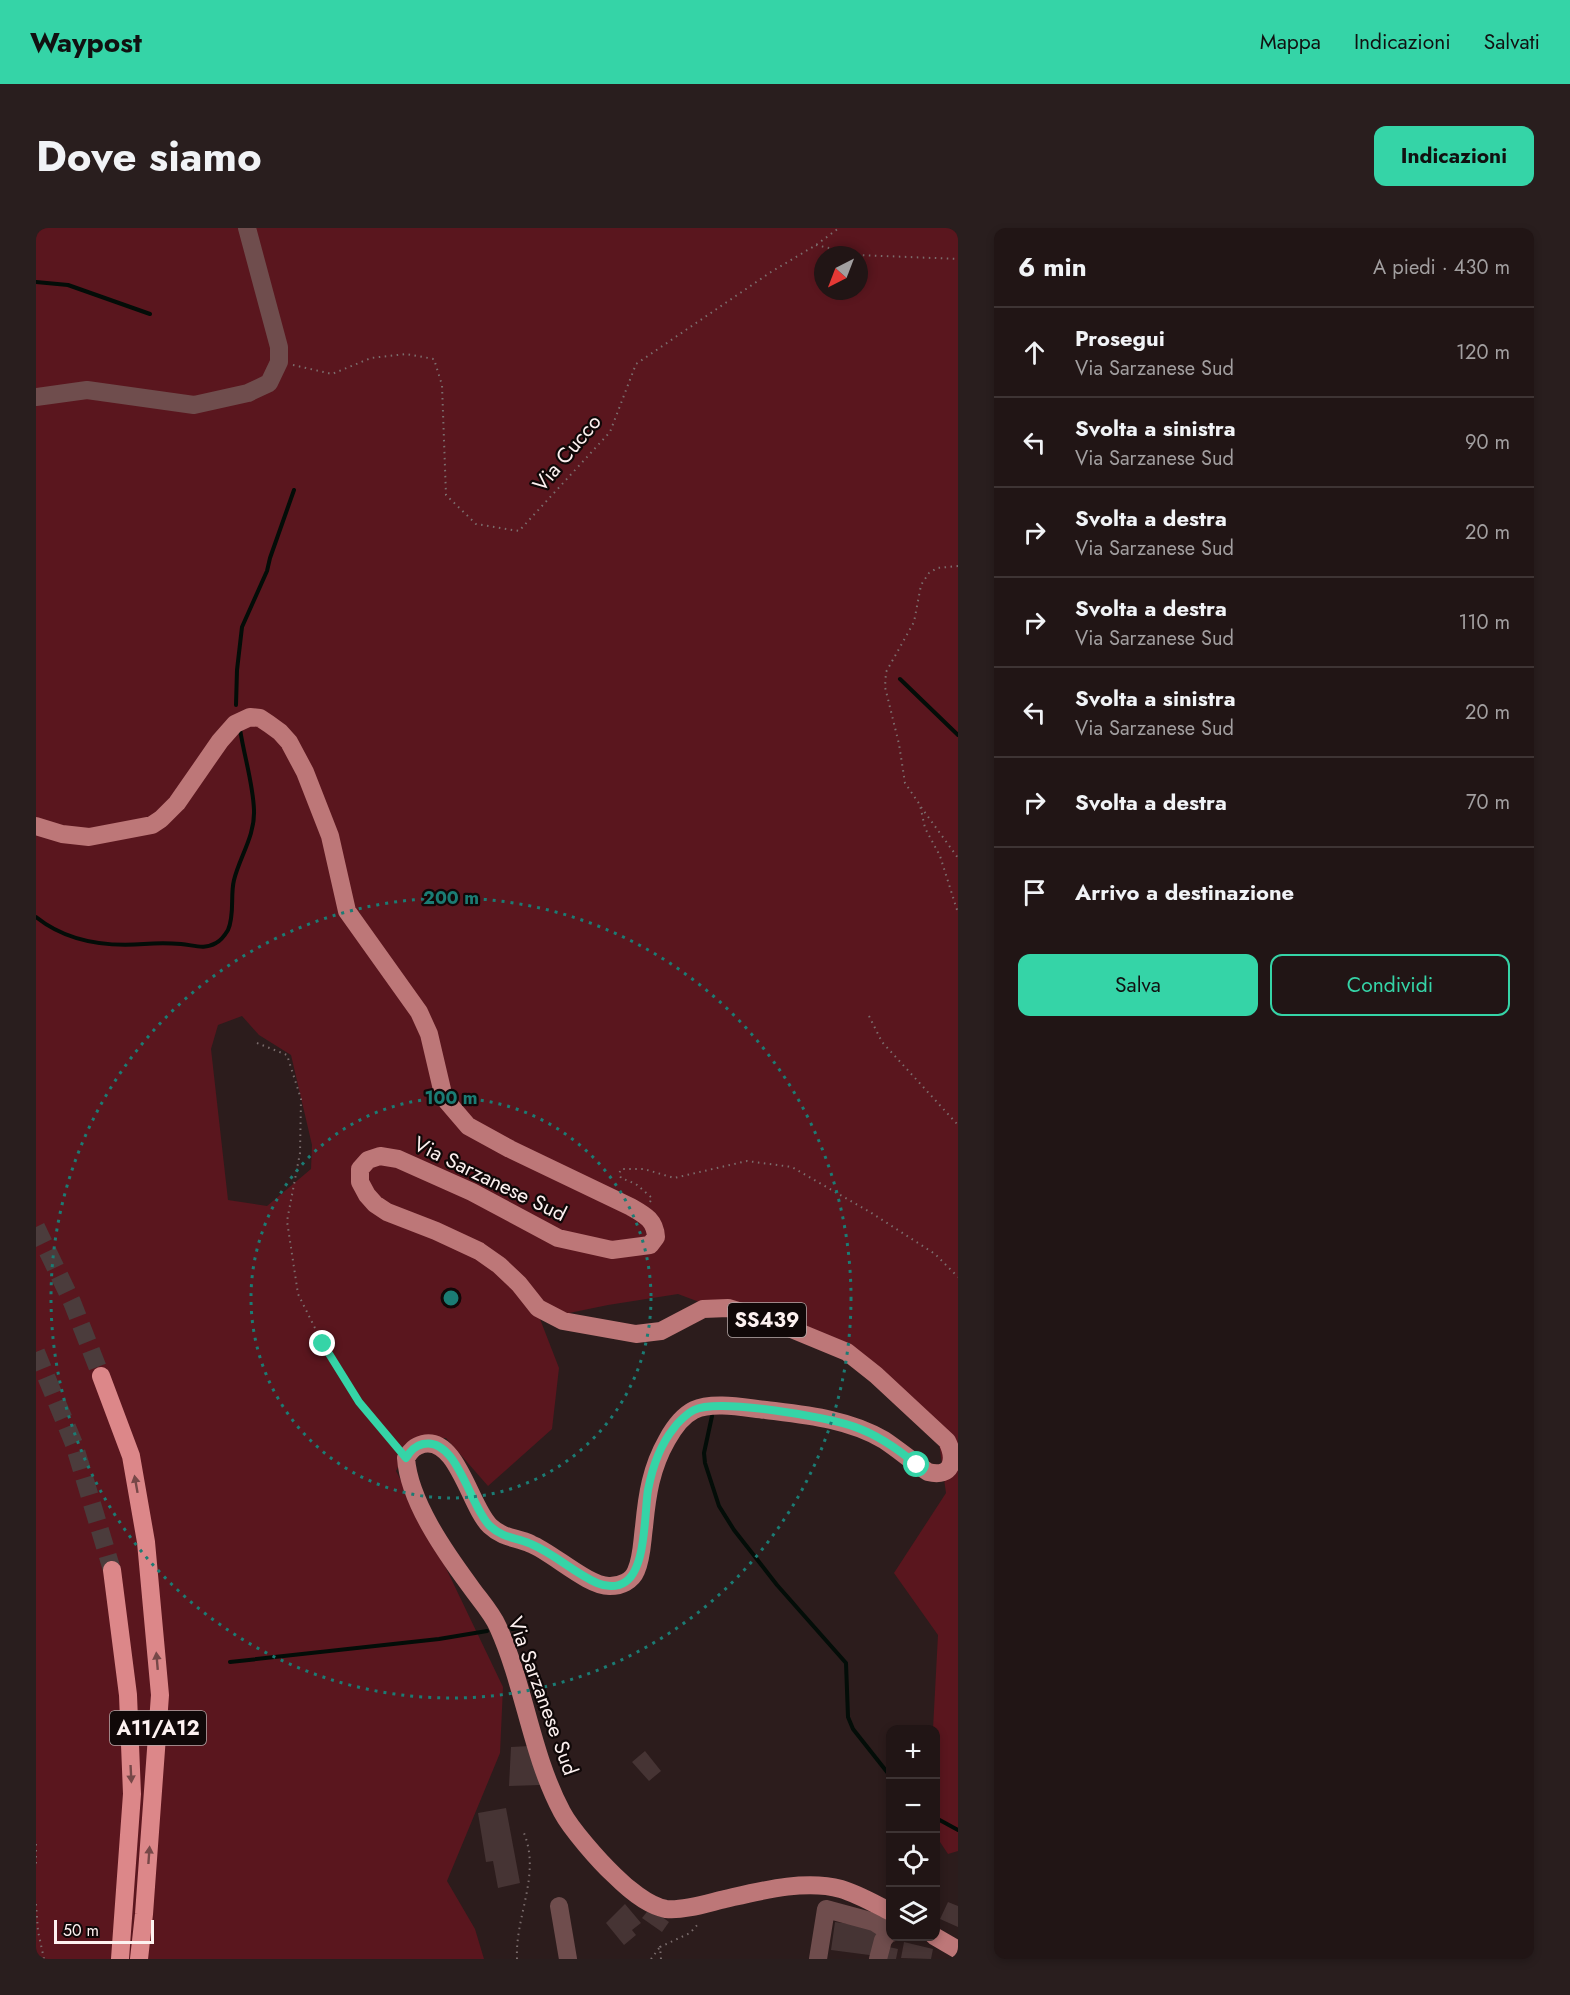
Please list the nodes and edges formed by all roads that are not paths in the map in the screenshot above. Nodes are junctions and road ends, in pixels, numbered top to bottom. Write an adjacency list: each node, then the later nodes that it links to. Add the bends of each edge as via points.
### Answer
1 (247, 228): 2 (street, via 279,347 279,362 269,383 248,393 194,405 87,390)
2 (36, 397)
3 (36, 826): 7 (main road, Via Sarzanese Sud / SS439, via 89,837 152,825 177,803 235,724 250,717 269,724 289,742 305,772 330,836 347,911 419,1012 429,1034 444,1098 450,1106 468,1126 649,1218 656,1228 656,1237 650,1245 612,1250 558,1238 472,1192 398,1159 380,1155 360,1169 360,1182 375,1204 479,1251 519,1284 538,1308 563,1321 636,1334 661,1331 703,1309 728,1308 772,1321 847,1352 947,1441 953,1452 950,1467 935,1474 882,1439 831,1420 800,1413 718,1406 694,1410 674,1427 654,1465 636,1572 621,1585 608,1587 529,1543 505,1537 489,1525 443,1447 418,1445 406,1458 411,1484 434,1530 498,1625 562,1813 602,1863 632,1892 666,1909 802,1885 840,1889)
4 (101, 1376): 13 (highway, A11/A12, one-way to 4, via 160,1695 146,1542 131,1456)
5 (112, 1570): 12 (highway, A11/A12, one-way to 12, via 128,1695 132,1794)
6 (559, 1906): 14 (street)
7 (886, 1910)
8 (886, 1930): 15 (street, via 874,1922 826,1909)
9 (886, 1937): 16 (street)
10 (940, 1940): 11 (main road)
11 (958, 1950)
12 (120, 1959)
13 (139, 1959)
14 (568, 1959)
15 (818, 1959)
16 (878, 1959)

